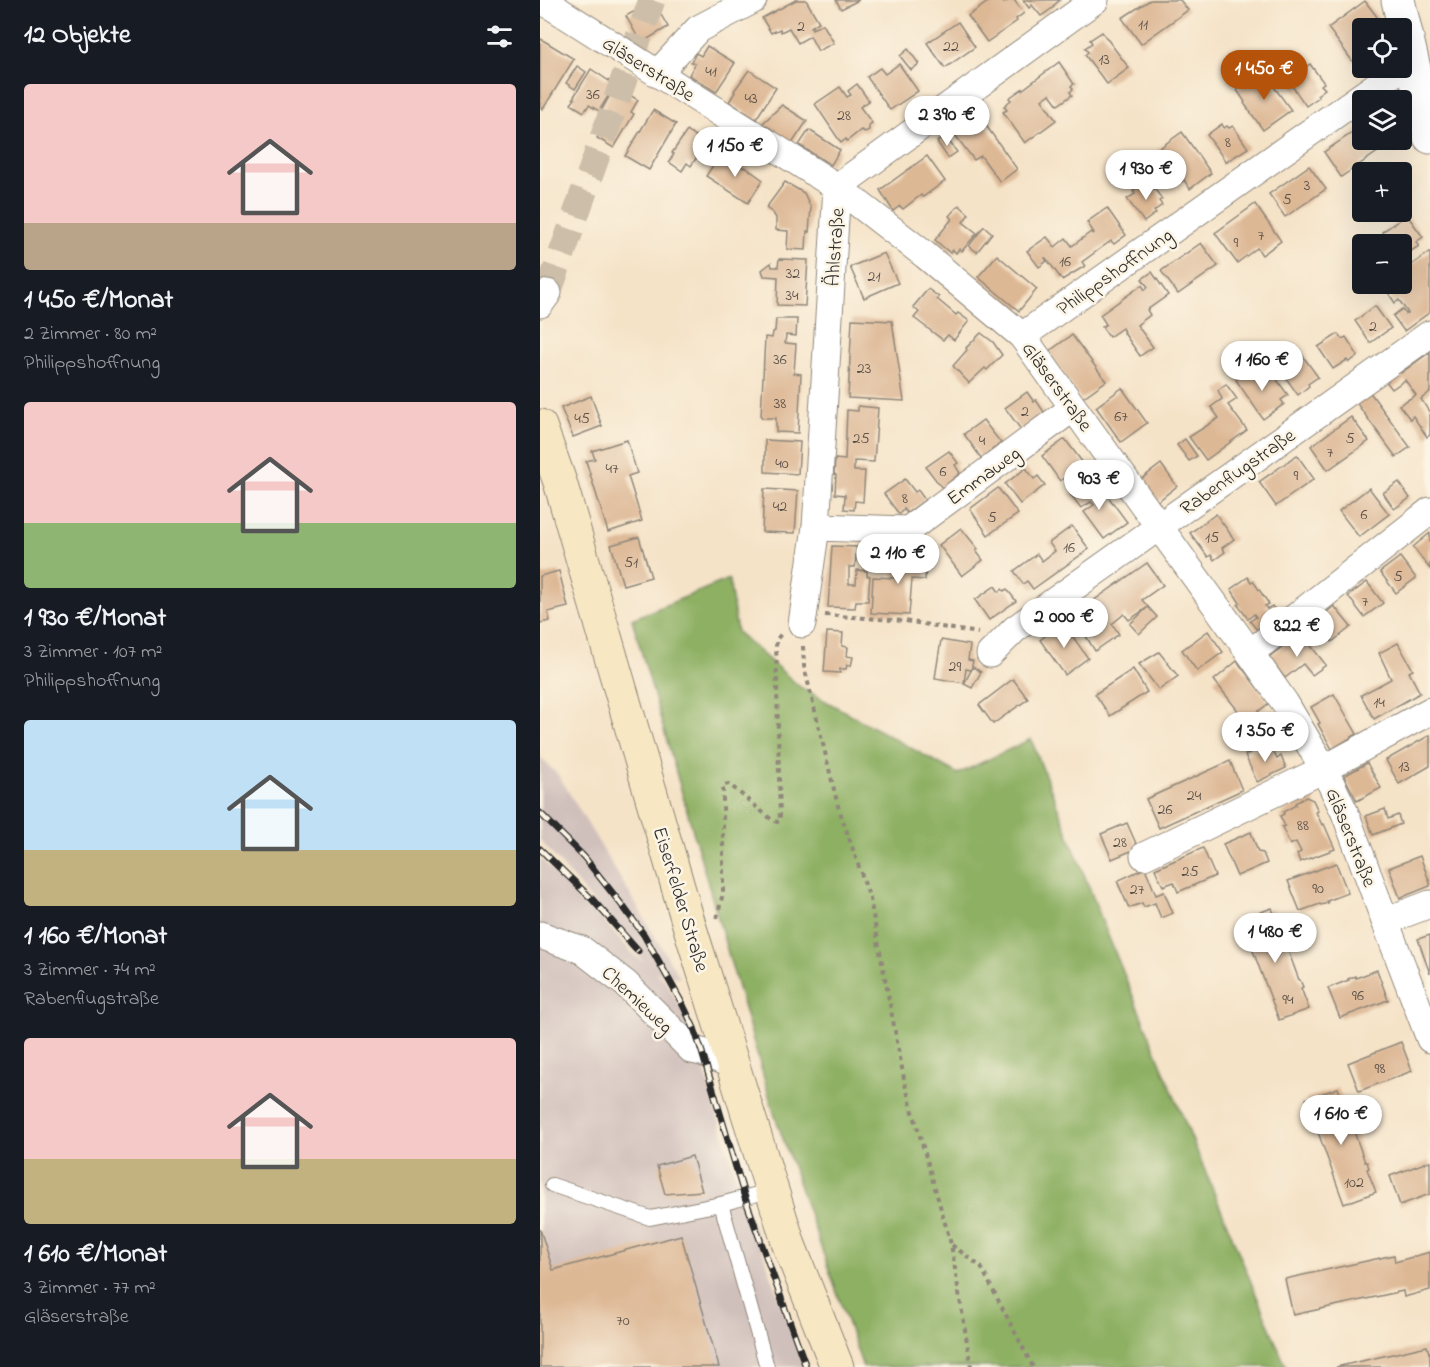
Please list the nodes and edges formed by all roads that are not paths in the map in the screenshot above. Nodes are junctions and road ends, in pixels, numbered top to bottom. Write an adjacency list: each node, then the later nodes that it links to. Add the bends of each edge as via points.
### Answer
1 (542, 0): 6 (street, Gläserstraße)
2 (753, 0): 6 (street, via 698,29)
3 (1095, 0): 8 (street, Ählstraße)
4 (1398, 0): 5 (street)
5 (1419, 67): 7 (street); 10 (street, Philippshoffnung)
6 (658, 73): 8 (street, Gläserstraße)
7 (1430, 137)
8 (837, 187): 10 (street, Gläserstraße); 15 (street, Ählstraße)
9 (1430, 334): 14 (street, Rabenflugstraße)
10 (1022, 336): 11 (street, Gläserstraße)
11 (1073, 408): 14 (street, Gläserstraße); 15 (street, Emmaweg, via 908,530)
12 (540, 426): 26 (main road, Eiserfelder Straße)
13 (1430, 511): 17 (street)
14 (1159, 526): 17 (street, Gläserstraße); 18 (street, Rabenflugstraße, via 1015,629)
15 (816, 527): 16 (street, Ählstraße)
16 (802, 624)
17 (1250, 653): 20 (street, Gläserstraße)
18 (990, 654)
19 (1430, 711): 20 (street)
20 (1324, 769): 21 (street); 23 (street, Gläserstraße, via 1345,813)
21 (1144, 856)
22 (1430, 904): 23 (street)
23 (1384, 921): 25 (street, Gläserstraße)
24 (540, 935): 26 (street, Chemieweg, via 582,950 626,984 692,1050)
25 (1430, 1039)
26 (734, 1066): 28 (main road, Eiserfelder Straße)
27 (552, 1185): 29 (lane, via 650,1218)
28 (772, 1190): 29 (lane); 31 (main road, Eiserfelder Straße, via 789,1245)
29 (721, 1204): 30 (lane)
30 (767, 1367)
31 (837, 1367)

